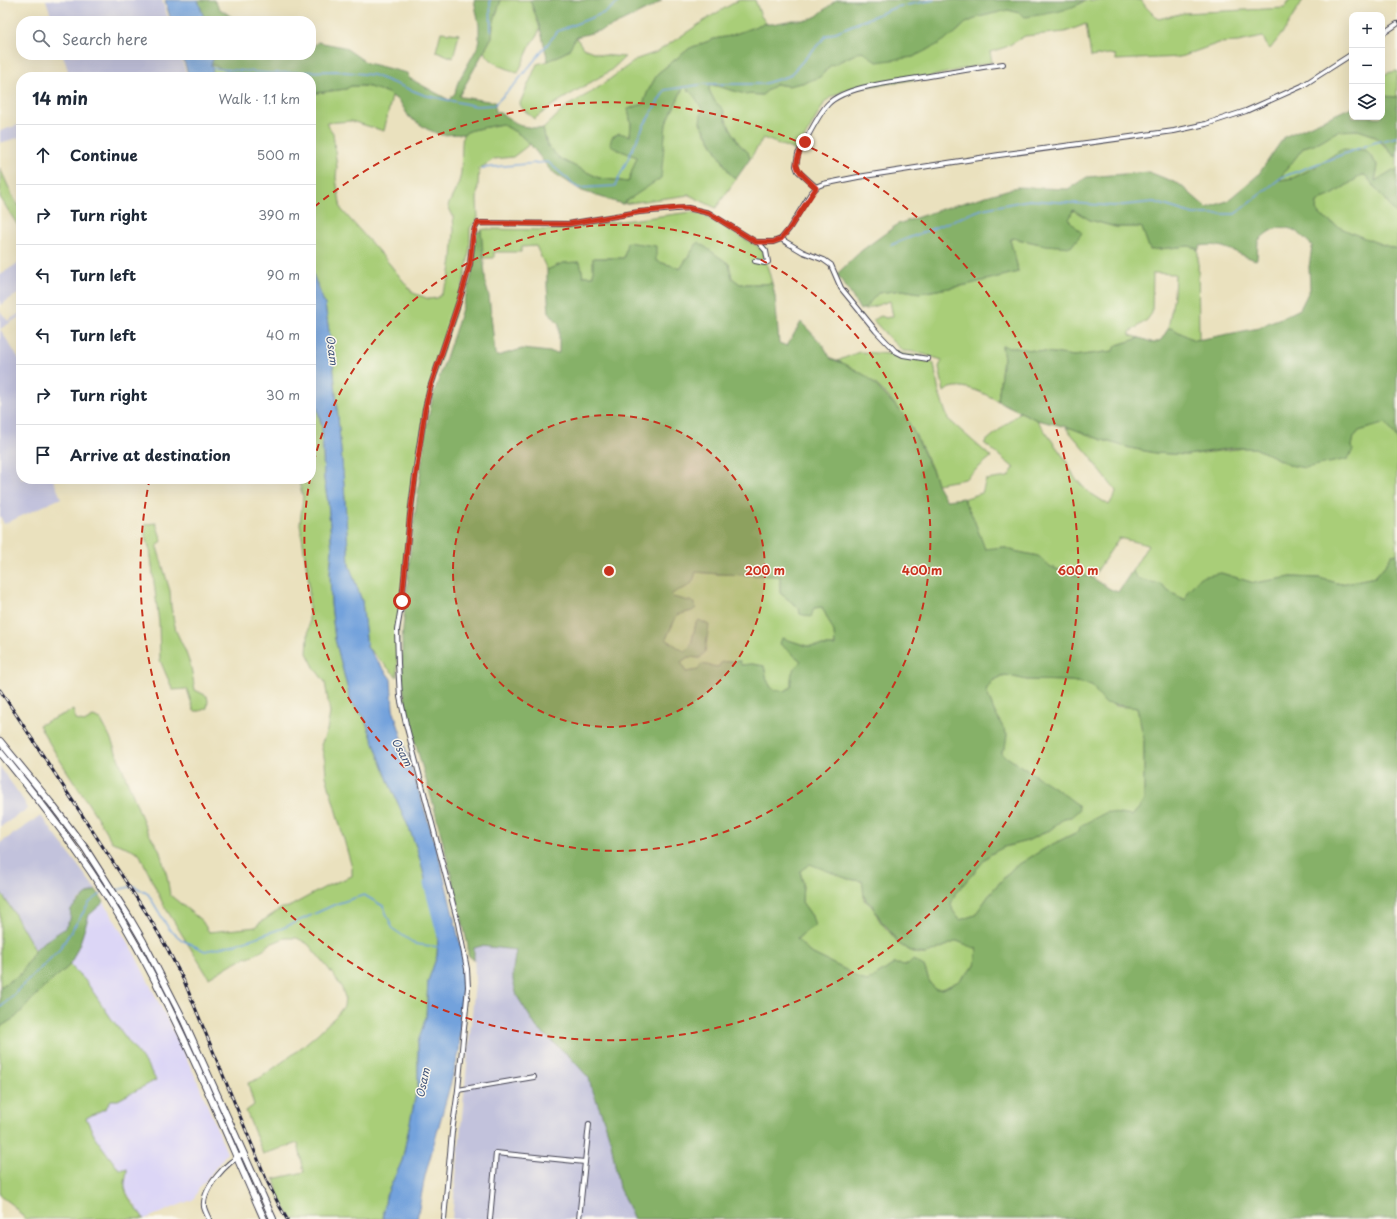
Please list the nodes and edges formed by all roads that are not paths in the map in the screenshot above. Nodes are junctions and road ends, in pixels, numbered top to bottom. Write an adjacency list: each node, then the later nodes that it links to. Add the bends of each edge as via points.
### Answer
1 (1397, 24): 2 (street)
2 (1385, 32)
3 (1349, 56): 5 (street, via 1302,86 1246,111 1206,124 1174,131 858,176)
4 (1003, 64): 5 (street, via 851,91 835,99 820,116 796,160 798,171)
5 (816, 188): 6 (street)
6 (781, 239): 7 (street); 9 (street, via 831,265 841,288 894,351)
7 (759, 243): 8 (street, via 766,251 768,262); 13 (street, via 709,213 688,208 639,212 568,224 486,222 478,223 475,228 468,271 425,409 397,630 400,697 458,923 467,969 468,987)
8 (755, 261)
9 (928, 359)
10 (0, 741): 15 (main road, via 85,848 129,917 184,1021)
11 (0, 752): 16 (main road, via 61,830 122,920 177,1024)
12 (534, 1077): 13 (street)
13 (458, 1090): 21 (street)
14 (589, 1124): 17 (street)
15 (243, 1154): 16 (street); 20 (main road)
16 (237, 1157): 18 (street, via 215,1177 206,1196 204,1207); 19 (main road)
17 (585, 1162): 22 (street, via 496,1153); 23 (street)
18 (209, 1219)
19 (264, 1219)
20 (273, 1219)
21 (444, 1219)
22 (490, 1219)
23 (579, 1219)

